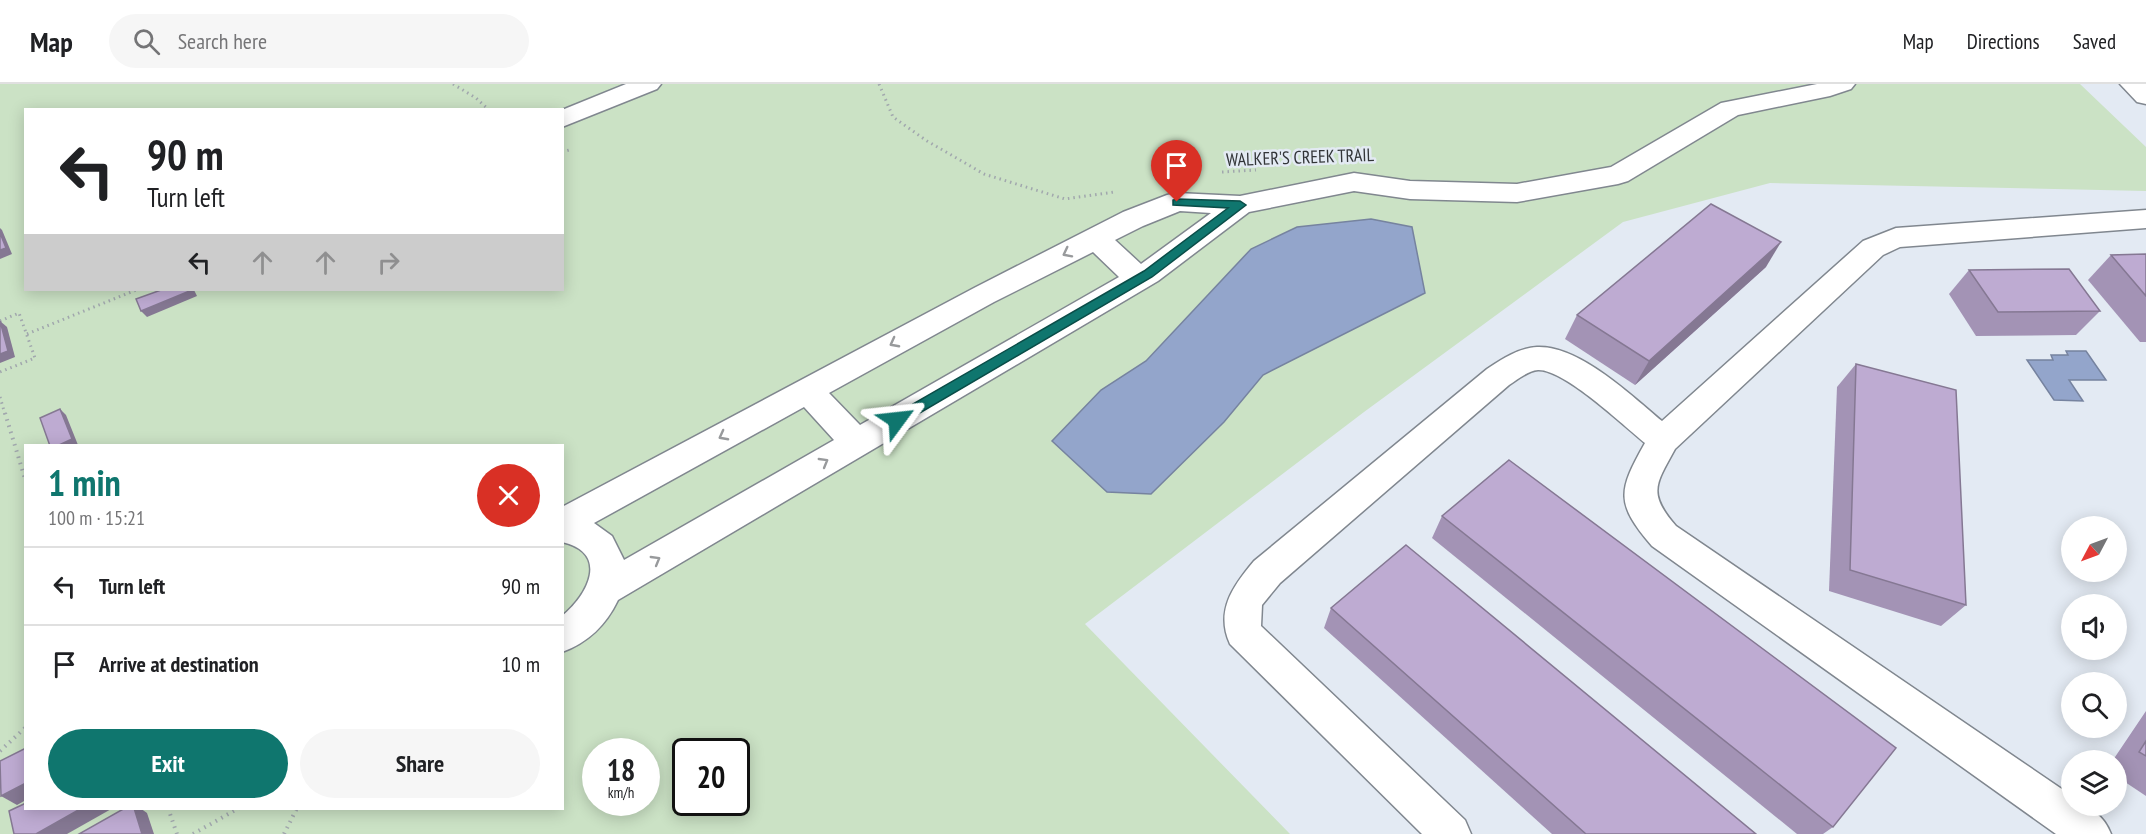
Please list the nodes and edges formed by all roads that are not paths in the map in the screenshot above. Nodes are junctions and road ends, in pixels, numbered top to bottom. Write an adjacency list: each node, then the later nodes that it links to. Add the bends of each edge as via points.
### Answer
1 (648, 84): 5 (street)
2 (1842, 84): 6 (street, via 1730,109 1618,175 1516,193 1410,190 1353,182)
3 (2133, 84): 4 (street)
4 (2146, 96)
5 (564, 118)
6 (1240, 205): 8 (street, via 1177,202); 9 (street)
7 (2146, 219): 11 (street, via 1923,235 1888,241 1873,248)
8 (1096, 238): 9 (street); 10 (street, one-way to 10)
9 (1139, 279): 12 (street)
10 (807, 390): 12 (street); 13 (street, one-way to 13)
11 (1663, 440): 17 (street, via 1570,367 1546,359 1523,361 1498,377 1267,572 1247,596 1240,610 1243,633); 18 (street, via 1641,482 1640,504 1664,536)
12 (856, 444): 15 (street, one-way to 12)
13 (564, 525)
14 (564, 527): 15 (street, via 583,533 600,546 608,566)
15 (605, 590): 16 (street, via 592,613)
16 (564, 635)
17 (1451, 834)
18 (2091, 834)

